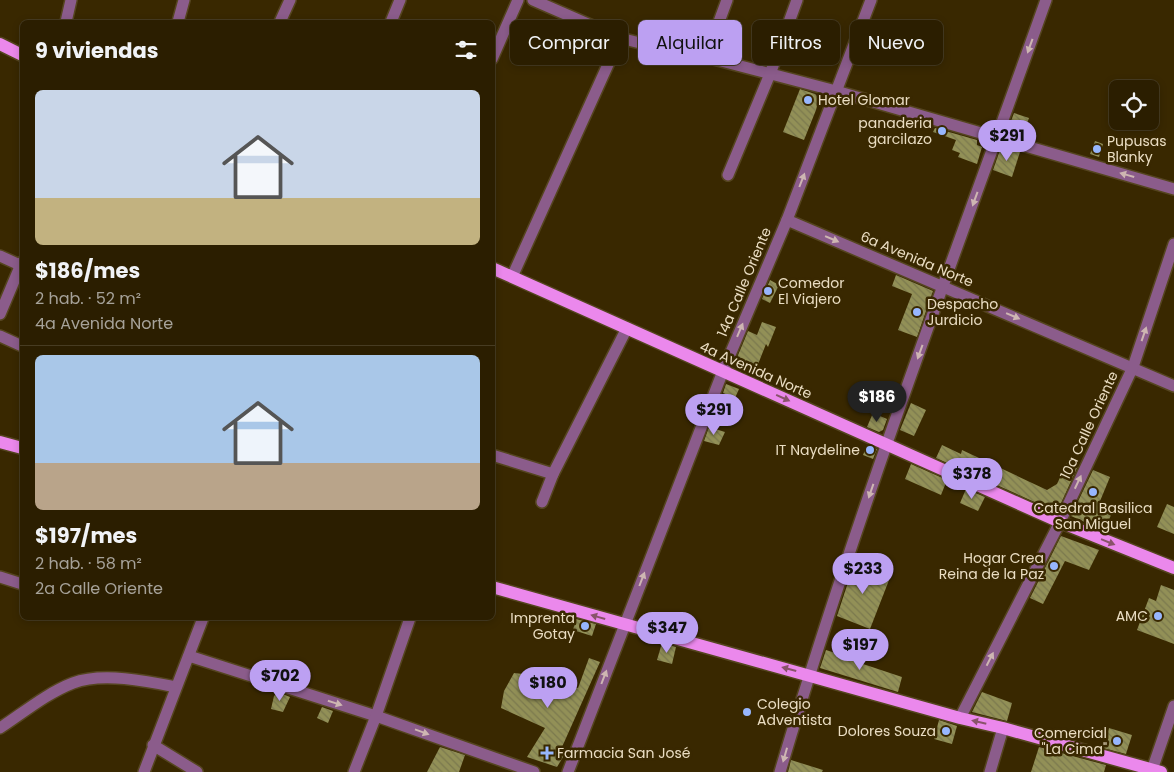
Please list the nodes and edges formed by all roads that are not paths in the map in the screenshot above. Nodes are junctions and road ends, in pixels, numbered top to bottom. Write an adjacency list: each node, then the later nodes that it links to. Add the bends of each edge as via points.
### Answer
1 (71, 0): 11 (street)
2 (184, 0): 12 (street)
3 (290, 0): 13 (street)
4 (400, 0): 14 (street)
5 (518, 0): 18 (street)
6 (533, 0): 15 (street)
7 (727, 0): 16 (street)
8 (797, 0): 22 (street)
9 (871, 0): 23 (street, 14a Calle Oriente)
10 (1046, 0): 24 (street, one-way to 24)
11 (66, 20)
12 (179, 20)
13 (281, 20)
14 (392, 20)
15 (579, 20)
16 (720, 20)
17 (0, 44): 19 (main road)
18 (495, 53)
19 (20, 54)
20 (608, 65): 33 (street)
21 (736, 65): 22 (street)
22 (770, 74): 23 (street); 25 (street)
23 (836, 91): 24 (street); 27 (street, 14a Calle Oriente, one-way to 23)
24 (997, 137): 26 (street, one-way to 24); 34 (street, one-way to 34)
25 (728, 175)
26 (1174, 189)
27 (787, 220): 34 (street, 6a Avenida Norte, one-way to 34); 40 (street, 14a Calle Oriente, one-way to 27)
28 (1174, 244): 39 (street, 10a Calle Oriente, one-way to 28)
29 (0, 256): 30 (street)
30 (20, 264)
31 (20, 269): 35 (street)
32 (495, 269): 33 (main road, 4a Avenida Norte)
33 (512, 277): 36 (main road, 4a Avenida Norte)
34 (943, 287): 39 (street, 6a Avenida Norte, one-way to 39); 43 (street, one-way to 43)
35 (0, 314)
36 (625, 327): 40 (main road, 4a Avenida Norte); 46 (street)
37 (0, 336): 38 (street)
38 (20, 345)
39 (1133, 367): 41 (street, 6a Avenida Norte); 48 (street, 10a Calle Oriente, one-way to 39)
40 (723, 371): 43 (main road, 4a Avenida Norte, one-way to 43); 55 (street, 14a Calle Oriente, one-way to 40)
41 (1174, 386)
42 (0, 442): 44 (main road)
43 (886, 444): 48 (main road, 4a Avenida Norte); 57 (street, one-way to 57)
44 (20, 447)
45 (495, 456): 46 (street)
46 (553, 474): 47 (street)
47 (542, 502)
48 (1060, 522): 49 (main road, 4a Avenida Norte, one-way to 49); 61 (street, 10a Calle Oriente, one-way to 48)
49 (1174, 568)
50 (0, 577): 51 (street)
51 (20, 583)
52 (495, 588): 55 (main road, one-way to 52)
53 (202, 620): 56 (street)
54 (409, 620): 60 (street)
55 (624, 624): 57 (main road, one-way to 55); 70 (street, 14a Calle Oriente, one-way to 55)
56 (189, 656): 58 (street); 60 (street, one-way to 60)
57 (809, 674): 61 (main road); 71 (street, one-way to 71)
58 (176, 687): 62 (street, via 116,679 74,683); 64 (street)
59 (1174, 706): 65 (street)
60 (376, 716): 68 (street); 69 (street, one-way to 69)
61 (960, 718): 63 (main road, one-way to 61)
62 (0, 728)
63 (1003, 728): 65 (main road); 72 (street)
64 (153, 745): 66 (street); 67 (street)
65 (1154, 771)
66 (144, 772)
67 (197, 772)
68 (354, 772)
69 (534, 772)
70 (568, 772)
71 (780, 772)
72 (990, 772)

